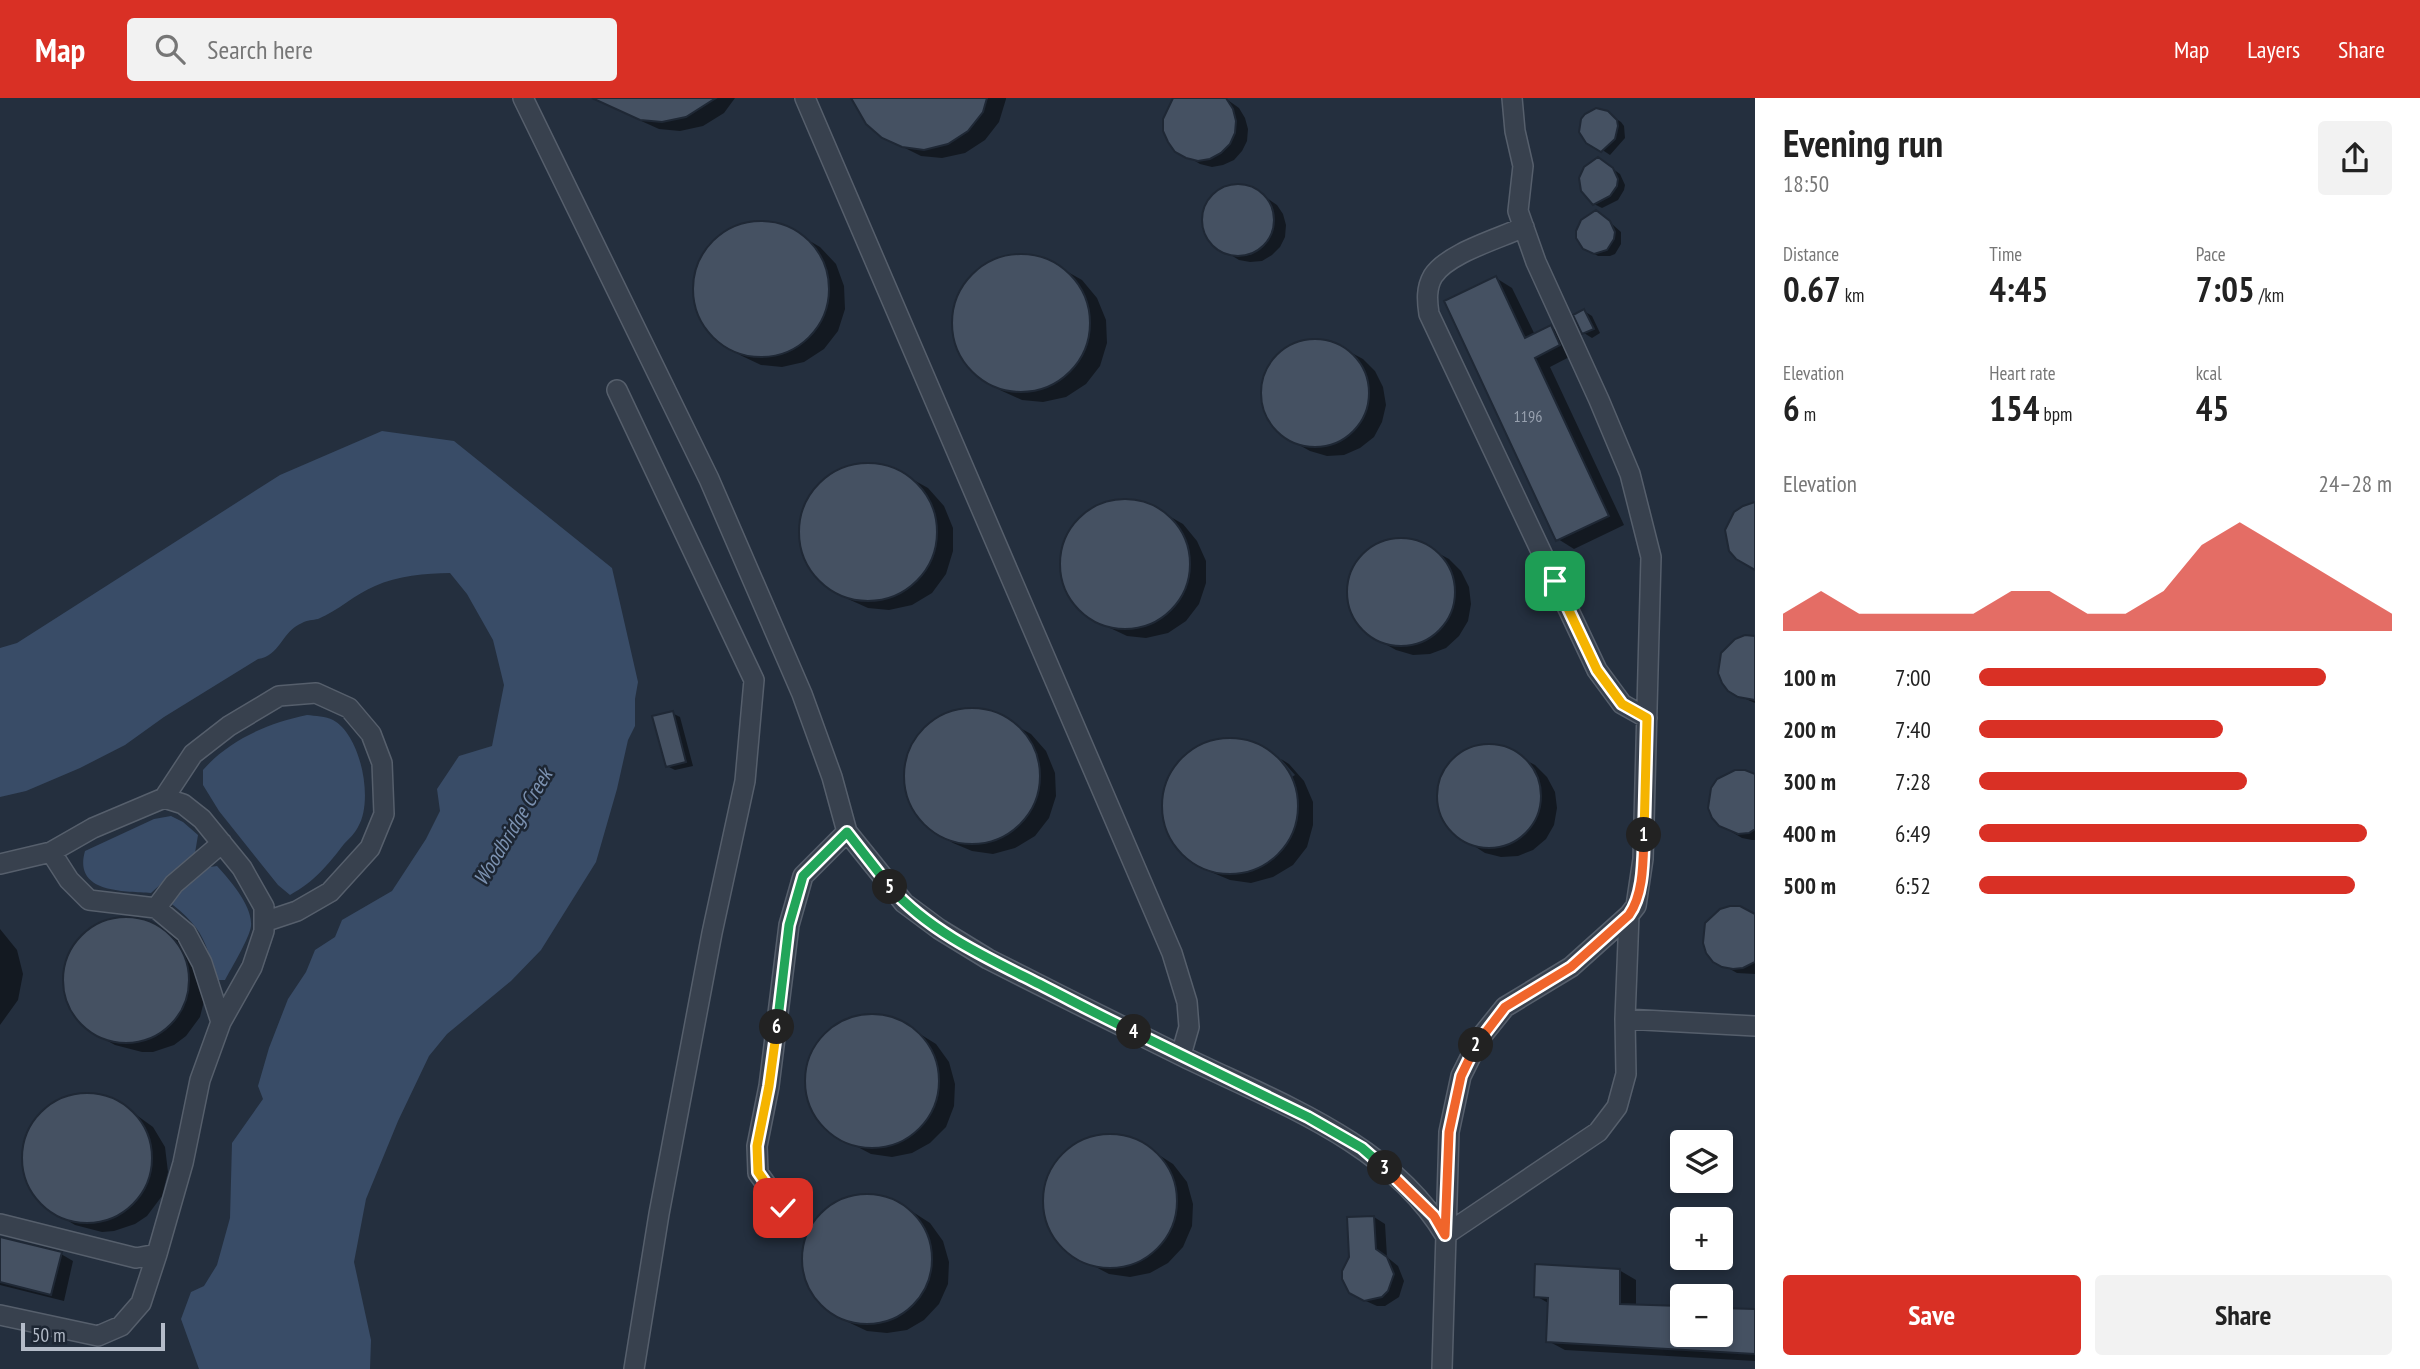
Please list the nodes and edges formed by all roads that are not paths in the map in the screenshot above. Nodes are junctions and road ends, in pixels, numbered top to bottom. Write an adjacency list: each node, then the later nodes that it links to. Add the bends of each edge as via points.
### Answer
1 (523, 98): 8 (lane, via 709,479 802,694)
2 (805, 98): 18 (lane, via 1172,953 1188,1014)
3 (1512, 98): 4 (lane, via 1523,166 1518,211)
4 (1524, 227): 6 (lane, via 1630,474 1651,557); 6 (lane, via 1448,261 1432,277 1429,314 1597,670 1622,704)
5 (617, 390): 24 (lane, via 754,680 745,781 704,973)
6 (1647, 718): 13 (lane, via 1643,859 1636,906)
7 (164, 798): 9 (lane, via 183,804 202,819); 10 (lane, via 93,828); 14 (lane, via 193,754 279,696 316,694 349,708 371,734 382,763 384,814 370,848 330,892 297,911)
8 (847, 832): 18 (lane, via 904,903 939,929 988,959); 19 (lane, via 803,876 789,925 757,1146 758,1172)
9 (222, 844): 12 (lane, via 174,884); 14 (lane, via 264,907)
10 (51, 852): 11 (lane); 12 (lane, via 89,900)
11 (0, 864)
12 (156, 908): 16 (lane, via 186,933 202,963)
13 (1629, 915): 15 (lane); 21 (lane, via 1571,967 1505,1007 1480,1038 1461,1076 1449,1132)
14 (264, 922): 16 (lane, via 252,967)
15 (1625, 1019): 17 (lane); 21 (lane, via 1626,1074 1617,1107 1598,1132)
16 (221, 1022): 22 (lane, via 200,1080)
17 (1755, 1026)
18 (1181, 1055): 21 (lane, via 1362,1148 1404,1184)
19 (783, 1208)
20 (0, 1224): 22 (lane, via 136,1258)
21 (1445, 1235): 25 (lane)
22 (157, 1254): 23 (lane, via 141,1303 121,1326 97,1336)
23 (0, 1315)
24 (634, 1369)
25 (1442, 1369)

